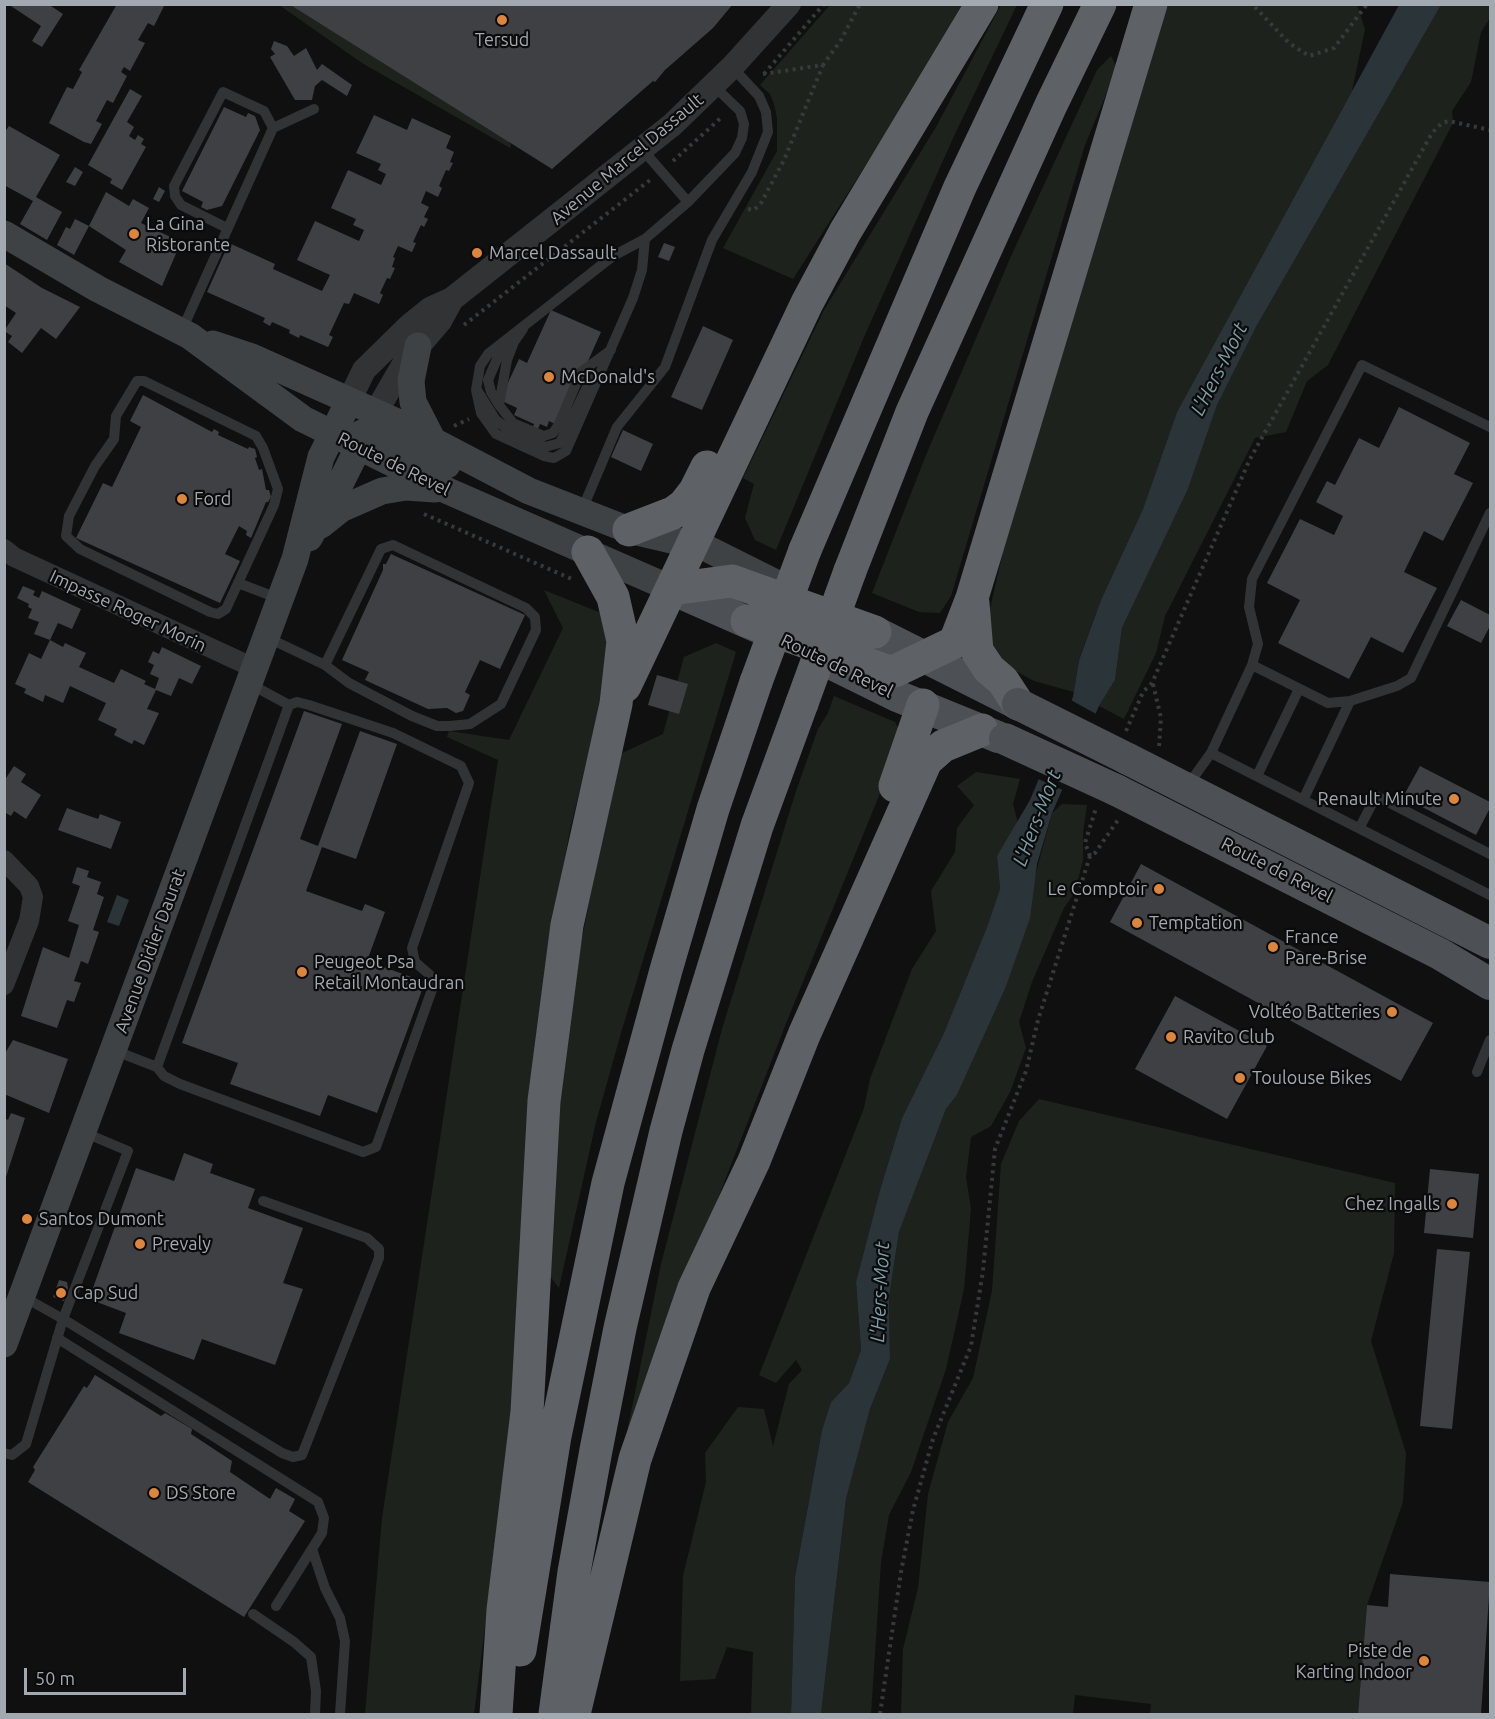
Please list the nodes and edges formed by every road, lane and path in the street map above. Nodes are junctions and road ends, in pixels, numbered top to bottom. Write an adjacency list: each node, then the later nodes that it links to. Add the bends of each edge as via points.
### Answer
1 (789, 4): 11 (street, Avenue Marcel Dassault)
2 (824, 4): 12 (path)
3 (860, 4): 10 (path)
4 (982, 4): 28 (highway, via 845,231)
5 (1047, 4): 103 (highway, bridge, via 960,187 805,550 713,809 608,1183 555,1436)
6 (1100, 4): 104 (highway, bridge, via 1050,105 917,402 850,571 757,826 688,1050 620,1328 574,1572)
7 (1151, 4): 52 (highway)
8 (1367, 4): 9 (path, via 1334,48 1310,56 1289,43)
9 (1255, 7)
10 (823, 64): 12 (path); 23 (path, via 784,160 761,203 754,210)
11 (732, 67): 14 (street, Avenue Marcel Dassault); 23 (lane, via 759,96 768,132)
12 (763, 74): 13 (path)
13 (759, 79)
14 (713, 85): 19 (street, Avenue Marcel Dassault); 22 (lane, via 740,111 744,124 742,138 735,153)
15 (314, 109): 17 (lane)
16 (727, 112): 20 (path)
17 (273, 128): 24 (lane); 24 (lane, via 264,111 224,92 174,186 181,205)
18 (1491, 130): 61 (path, via 1449,121 1432,133 1251,459)
19 (642, 149): 22 (lane); 27 (street, Avenue Marcel Dassault)
20 (670, 164)
21 (655, 176): 30 (path)
22 (688, 202): 26 (lane)
23 (735, 202): 41 (lane, via 712,240 665,366 617,427)
24 (227, 228): 31 (lane)
25 (4, 234): 31 (main road, Route de Revel)
26 (645, 239): 29 (lane, via 613,256); 33 (lane, via 642,270)
27 (452, 299): 32 (street, Avenue Marcel Dassault, via 440,321); 34 (street, Avenue Marcel Dassault, via 430,309 379,354 364,370)
28 (807, 303): 43 (highway, via 772,342 750,378 695,491 673,513); 45 (highway)
29 (531, 320): 33 (lane, via 514,342 499,405 506,416 529,431 544,436 554,433 581,372); 33 (lane, via 488,354 480,366 476,390 481,413 496,434 526,449 554,458 566,451)
30 (459, 329)
31 (186, 334): 34 (main road, Route de Revel, via 252,357); 34 (main road, Route de Revel, via 292,412)
32 (418, 346): 36 (street, Avenue Marcel Dassault); 37 (main road, via 411,381 413,402)
33 (612, 350)
34 (341, 416): 36 (main road, Route de Revel); 36 (main road, Route de Revel); 48 (main road, Avenue Didier Daurat, via 321,457)
35 (1491, 427): 59 (lane, via 1362,365 1252,579 1249,607 1258,644)
36 (366, 431): 37 (main road, Route de Revel); 38 (main road, Route de Revel); 39 (main road, via 502,488); 44 (main road, Avenue Didier Daurat)
37 (433, 441): 39 (main road, Route de Revel)
38 (448, 491): 44 (main road, Avenue Didier Daurat, via 424,486 391,489 341,509); 47 (main road, Route de Revel)
39 (529, 491): 41 (main road, Route de Revel)
40 (418, 511): 50 (path, Route de Revel)
41 (581, 513): 43 (main road, Route de Revel)
42 (1491, 513): 63 (lane, via 1411,678)
43 (629, 530): 45 (main road, Route de Revel)
44 (313, 532): 48 (main road, Avenue Didier Daurat)
45 (691, 545): 51 (highway); 55 (main road, Route de Revel, via 706,548)
46 (4, 549): 60 (street, Impasse Roger Morin)
47 (588, 552): 51 (main road, Route de Revel); 64 (highway, via 614,597 621,623 623,641)
48 (296, 559): 53 (main road, Avenue Didier Daurat)
49 (238, 583): 49 (lane, via 278,489 263,448 256,436 137,381 116,416 114,439 69,516 66,536 80,549 210,612 218,614 226,609); 53 (lane)
50 (581, 584)
51 (672, 589): 54 (main road, Route de Revel); 55 (highway, via 732,580); 64 (highway)
52 (972, 598): 57 (highway, via 953,643); 65 (highway, via 977,651)
53 (281, 599): 56 (main road, Avenue Didier Daurat)
54 (747, 621): 57 (highway, via 887,671); 67 (main road, Route de Revel, via 897,696)
55 (875, 632): 57 (main road, Route de Revel)
56 (266, 637): 58 (lane); 60 (main road, Avenue Didier Daurat)
57 (923, 657): 65 (main road, Route de Revel); 67 (main road, via 927,685)
58 (325, 665): 58 (lane, via 349,683 437,726 470,724 501,704 536,630 535,617 526,608 393,545 381,549)
59 (1252, 665): 62 (lane); 71 (lane)
60 (251, 676): 66 (lane); 86 (main road, Avenue Didier Daurat)
61 (1152, 683): 69 (path, via 1143,692); 70 (path, via 1161,718)
62 (1299, 689): 63 (lane, via 1328,703); 72 (lane)
63 (1350, 701): 74 (lane)
64 (616, 704): 102 (highway, via 567,924 544,1101 527,1413 504,1598)
65 (1018, 704): 69 (main road, Route de Revel, bridge)
66 (289, 705): 88 (lane); 88 (lane, via 309,705 393,734 461,766 469,783 412,948 415,962 434,984 376,1147 363,1152 180,1084 164,1076)
67 (923, 705): 68 (main road, Route de Revel); 82 (highway)
68 (993, 735): 75 (main road, Route de Revel, bridge); 82 (highway, via 943,746 926,762)
69 (1127, 744): 73 (main road, Route de Revel)
70 (1158, 750)
71 (1211, 753): 72 (lane); 73 (lane)
72 (1257, 776): 74 (lane)
73 (1185, 789): 81 (main road, Route de Revel)
74 (1304, 798): 76 (lane)
75 (1112, 804): 78 (path, via 1110,829); 78 (path, via 1085,843); 83 (main road, Route de Revel, via 1419,943)
76 (1360, 827): 77 (lane, via 1376,796); 80 (lane)
77 (1491, 854)
78 (1090, 856): 106 (path, via 1015,1103 995,1149 971,1346 933,1439 913,1510)
79 (4, 860): 84 (street, via 29,886 33,897 29,921)
80 (1491, 895)
81 (1491, 943)
82 (841, 956): 105 (highway, via 804,1035 754,1161 694,1288 635,1459)
83 (1491, 984)
84 (4, 985)
85 (1491, 1040): 87 (lane)
86 (113, 1050): 88 (lane); 90 (main road, Avenue Didier Daurat)
87 (1488, 1055): 89 (lane)
88 (157, 1067)
89 (1477, 1072)
90 (83, 1132): 92 (main road, Avenue Didier Daurat); 93 (lane, via 128,1151)
91 (263, 1201): 93 (lane, via 367,1238 379,1249 302,1455 282,1453)
92 (22, 1296): 93 (lane); 95 (main road, Avenue Didier Daurat)
93 (63, 1319): 94 (lane)
94 (57, 1338): 96 (lane, via 26,1444 12,1455); 97 (lane, via 318,1502 324,1518 322,1533)
95 (5, 1339)
96 (4, 1453)
97 (312, 1549): 98 (lane); 100 (lane, via 340,1617 345,1641)
98 (276, 1606)
99 (253, 1614): 101 (lane, via 311,1657)
100 (338, 1713)
101 (315, 1714)
102 (496, 1714)
103 (512, 1714)
104 (555, 1714)
105 (574, 1714)
106 (880, 1714)

